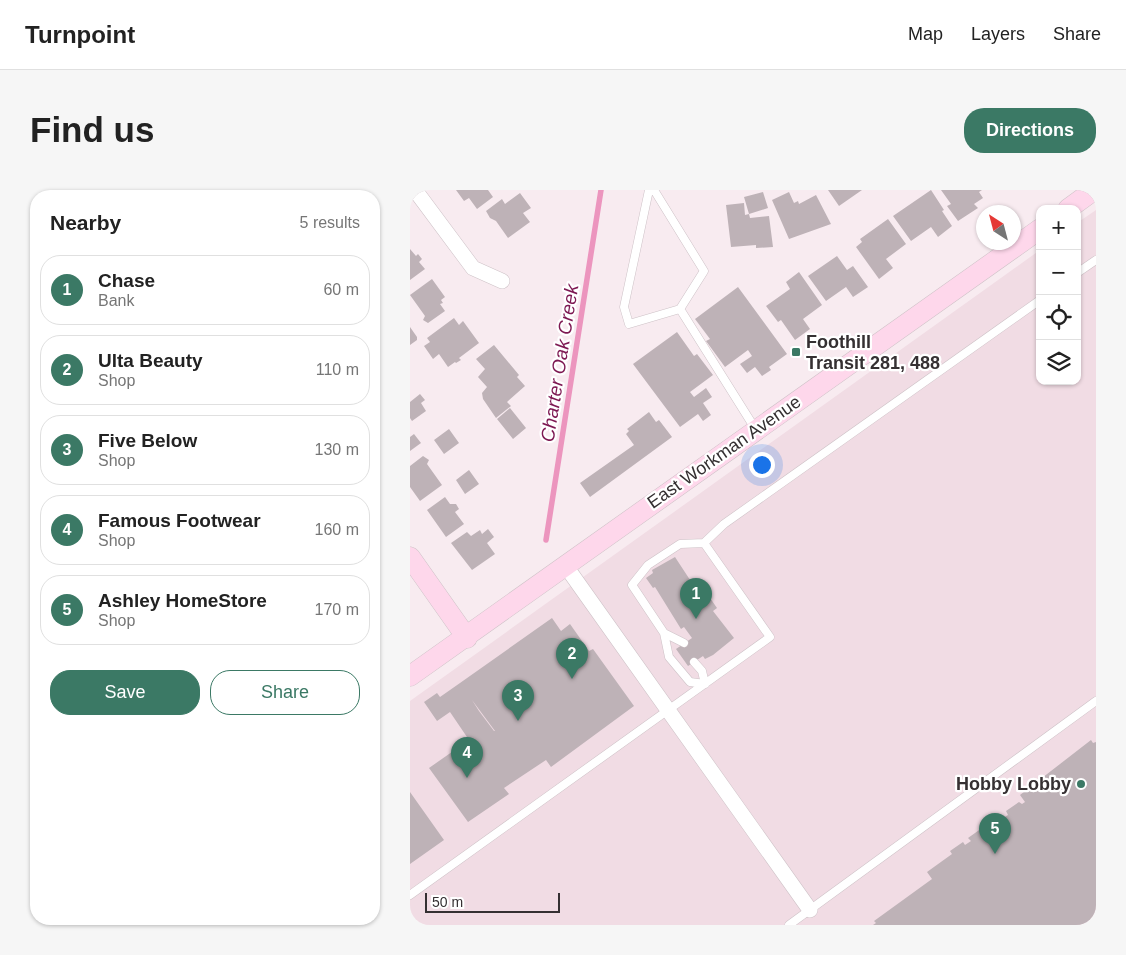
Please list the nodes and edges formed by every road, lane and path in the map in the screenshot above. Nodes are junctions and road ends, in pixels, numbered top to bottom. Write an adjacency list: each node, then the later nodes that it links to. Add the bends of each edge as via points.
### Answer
1 (415, 190): 9 (street, via 473,268)
2 (649, 190): 11 (lane, via 624,307 629,324)
3 (654, 190): 11 (lane, via 704,271)
4 (1094, 190): 5 (street)
5 (1073, 205)
6 (1036, 232): 12 (street, East Workman Avenue)
7 (1096, 260): 8 (lane)
8 (1081, 270)
9 (502, 281)
10 (1036, 303): 13 (lane, via 724,524)
11 (680, 309): 12 (lane)
12 (756, 430): 15 (street, East Workman Avenue)
13 (704, 543): 16 (lane, via 680,544 648,564 632,585); 21 (lane, via 770,637)
14 (410, 557): 17 (street)
15 (565, 565): 17 (street, East Workman Avenue); 23 (street)
16 (664, 633): 18 (lane); 21 (lane, via 668,657 690,682)
17 (467, 638): 20 (street, East Workman Avenue)
18 (684, 643)
19 (694, 662): 21 (lane, via 702,671)
20 (410, 676)
21 (705, 684): 23 (lane)
22 (1096, 701): 25 (lane)
23 (668, 710): 24 (lane); 25 (street)
24 (410, 895)
25 (810, 910): 26 (lane)
26 (789, 925)

